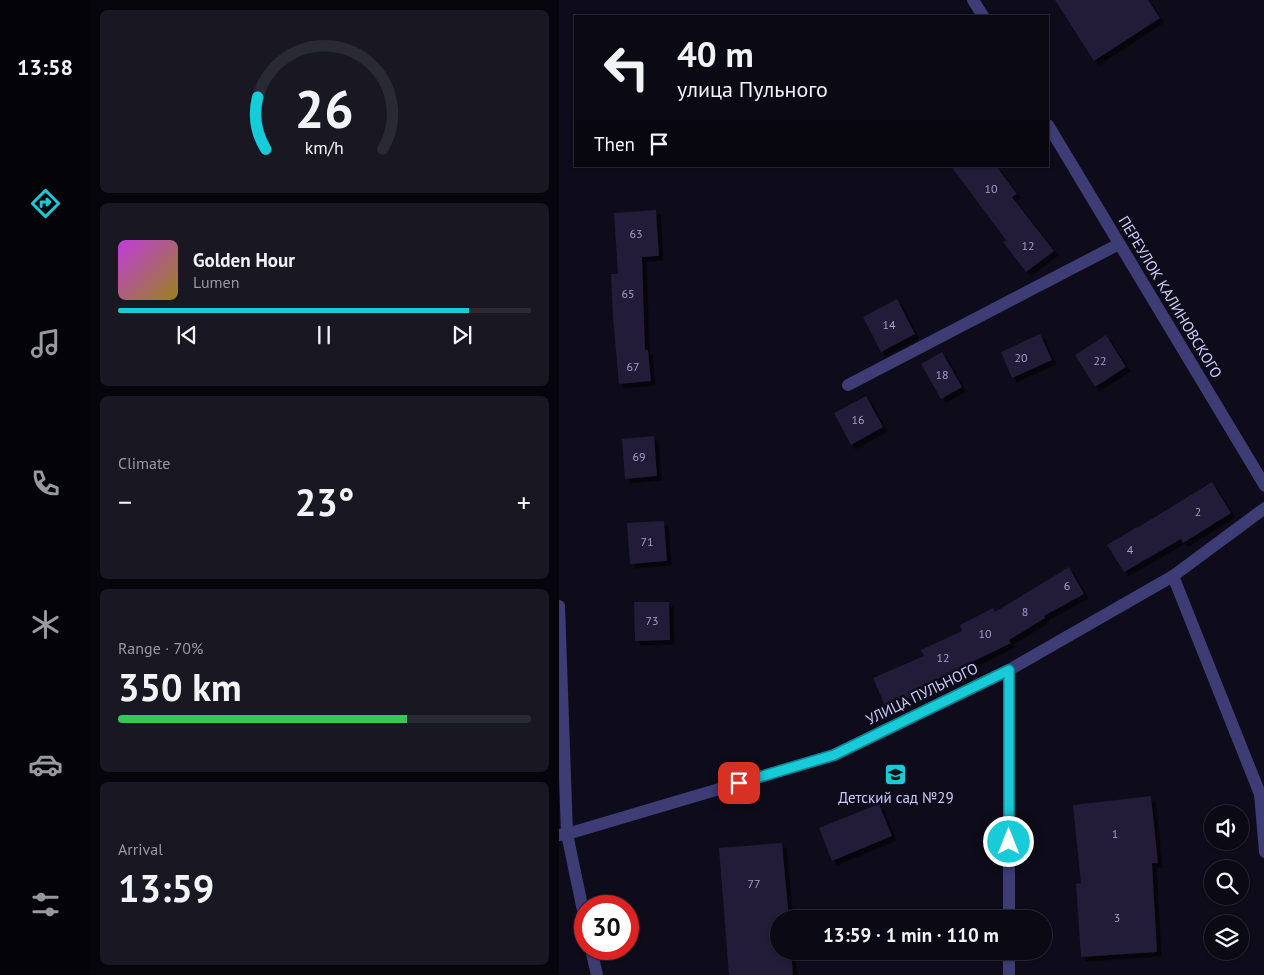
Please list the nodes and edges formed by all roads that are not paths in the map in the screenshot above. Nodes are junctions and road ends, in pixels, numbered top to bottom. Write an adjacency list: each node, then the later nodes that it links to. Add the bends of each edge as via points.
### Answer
1 (973, 0): 2 (street)
2 (982, 15)
3 (1049, 127): 4 (street, ПЕРЕУЛОК КАЛИНОВСКОГО)
4 (1119, 244): 5 (street); 6 (street, ПЕРЕУЛОК КАЛИНОВСКОГО)
5 (848, 386)
6 (1264, 486)
7 (1264, 508): 8 (street, УЛИЦА ПУЛЬНОГО)
8 (1173, 576): 10 (street, УЛИЦА ПУЛЬНОГО); 12 (street, via 1260,794)
9 (559, 606): 11 (street)
10 (1009, 670): 11 (street, УЛИЦА ПУЛЬНОГО, via 834,755); 14 (street)
11 (563, 834): 13 (street)
12 (1264, 852)
13 (579, 895)
14 (1009, 910)
15 (594, 960): 17 (street)
16 (1009, 960): 18 (street)
17 (597, 975)
18 (1009, 975)

